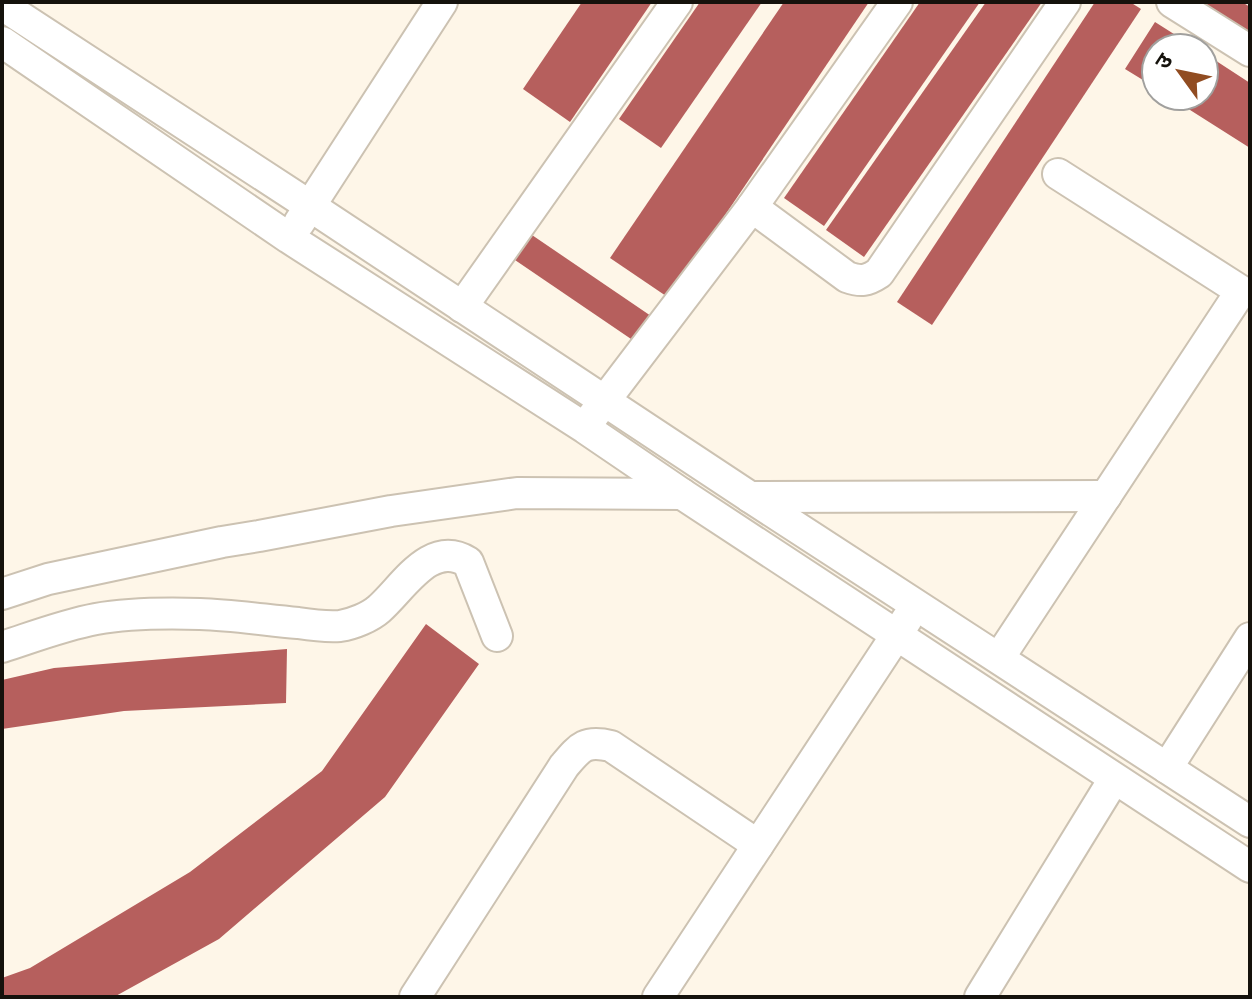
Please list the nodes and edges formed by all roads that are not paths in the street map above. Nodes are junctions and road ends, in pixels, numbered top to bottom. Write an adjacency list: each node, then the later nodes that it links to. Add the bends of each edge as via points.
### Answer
1 (442, 2): 10 (street)
2 (677, 2): 14 (street)
3 (897, 2): 11 (street)
4 (1065, 2): 11 (street, via 879,273 867,281 847,277)
5 (1172, 2): 8 (street)
6 (2, 5): 10 (street)
7 (2, 42): 12 (street)
8 (1250, 51)
9 (1058, 174): 13 (street)
10 (310, 206): 12 (street); 14 (street)
11 (752, 207): 15 (street)
12 (289, 238): 16 (street)
13 (1245, 294): 18 (street)
14 (462, 307): 15 (street)
15 (604, 402): 16 (street); 19 (street)
16 (585, 428): 17 (street)
17 (682, 494): 20 (street, via 517,493 391,511 48,579); 22 (street)
18 (1106, 496): 19 (street); 26 (street)
19 (750, 497): 21 (street)
20 (2, 594)
21 (917, 605): 22 (street); 26 (street)
22 (897, 634): 28 (street); 30 (street)
23 (497, 636): 25 (street, via 468,562 445,554 417,570 377,611 342,626 200,614 140,615 98,619)
24 (1250, 638): 27 (street)
25 (2, 647)
26 (999, 658): 27 (street)
27 (1167, 768): 29 (street)
28 (1114, 779): 31 (street); 34 (street)
29 (1250, 822)
30 (758, 845): 32 (street, via 611,746 593,742 564,766); 33 (street)
31 (1250, 867)
32 (415, 997)
33 (658, 997)
34 (980, 997)

